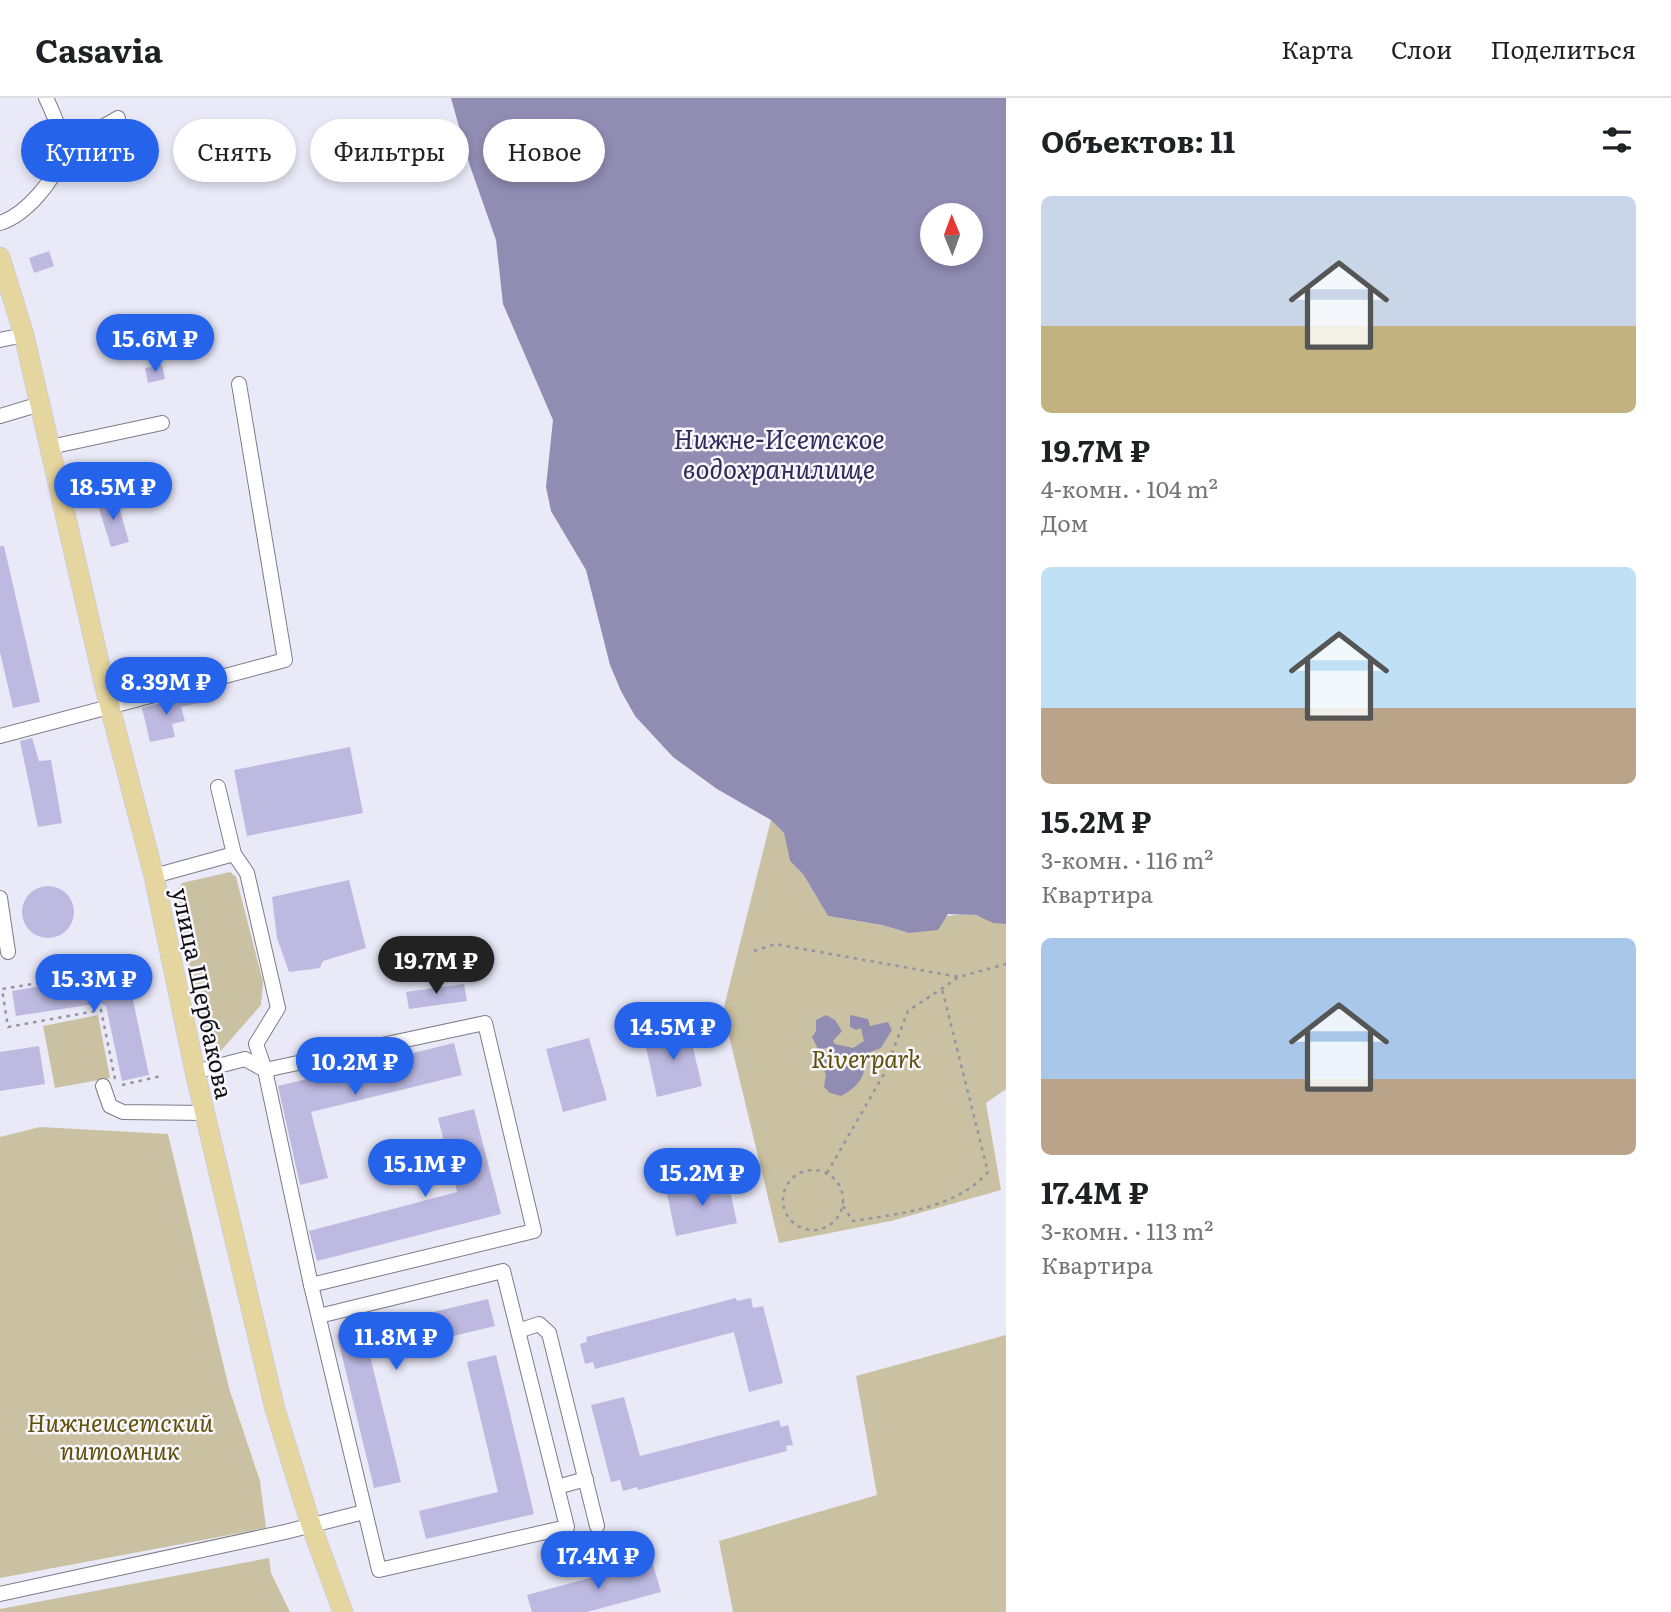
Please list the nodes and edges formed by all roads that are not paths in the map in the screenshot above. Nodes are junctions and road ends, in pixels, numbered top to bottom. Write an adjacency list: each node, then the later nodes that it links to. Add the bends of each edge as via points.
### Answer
1 (46, 98): 2 (street)
2 (56, 119)
3 (47, 182): 4 (street, via 40,196)
4 (0, 223)
5 (0, 257): 6 (main road, улица Щербакова)
6 (24, 335): 7 (street); 9 (main road, улица Щербакова)
7 (0, 340)
8 (239, 384): 13 (street, via 285,660)
9 (40, 404): 10 (street); 12 (main road, улица Щербакова)
10 (0, 416)
11 (162, 422): 12 (street)
12 (50, 447): 13 (main road, улица Щербакова)
13 (110, 706): 14 (street); 17 (main road, улица Щербакова)
14 (0, 736)
15 (218, 787): 16 (street)
16 (234, 854): 17 (street); 20 (street, via 247,873 278,1008 256,1044)
17 (154, 876): 21 (main road, улица Щербакова)
18 (0, 898): 19 (street)
19 (8, 952)
20 (265, 1070): 21 (street, via 246,1059); 24 (street); 24 (street, via 485,1023 534,1231)
21 (195, 1072): 23 (main road, улица Щербакова)
22 (109, 1083): 23 (street, via 110,1106 123,1112)
23 (205, 1113): 30 (main road, улица Щербакова, via 275,1409)
24 (311, 1285): 25 (street)
25 (319, 1316): 26 (street, via 503,1271); 29 (street)
26 (518, 1331): 27 (street, via 539,1324 549,1332); 28 (street)
27 (586, 1479): 28 (street); 31 (street)
28 (557, 1487): 29 (street, via 567,1527 379,1570)
29 (364, 1512): 30 (street)
30 (311, 1525): 32 (street); 33 (main road, улица Щербакова)
31 (597, 1526)
32 (0, 1594)
33 (343, 1612)

